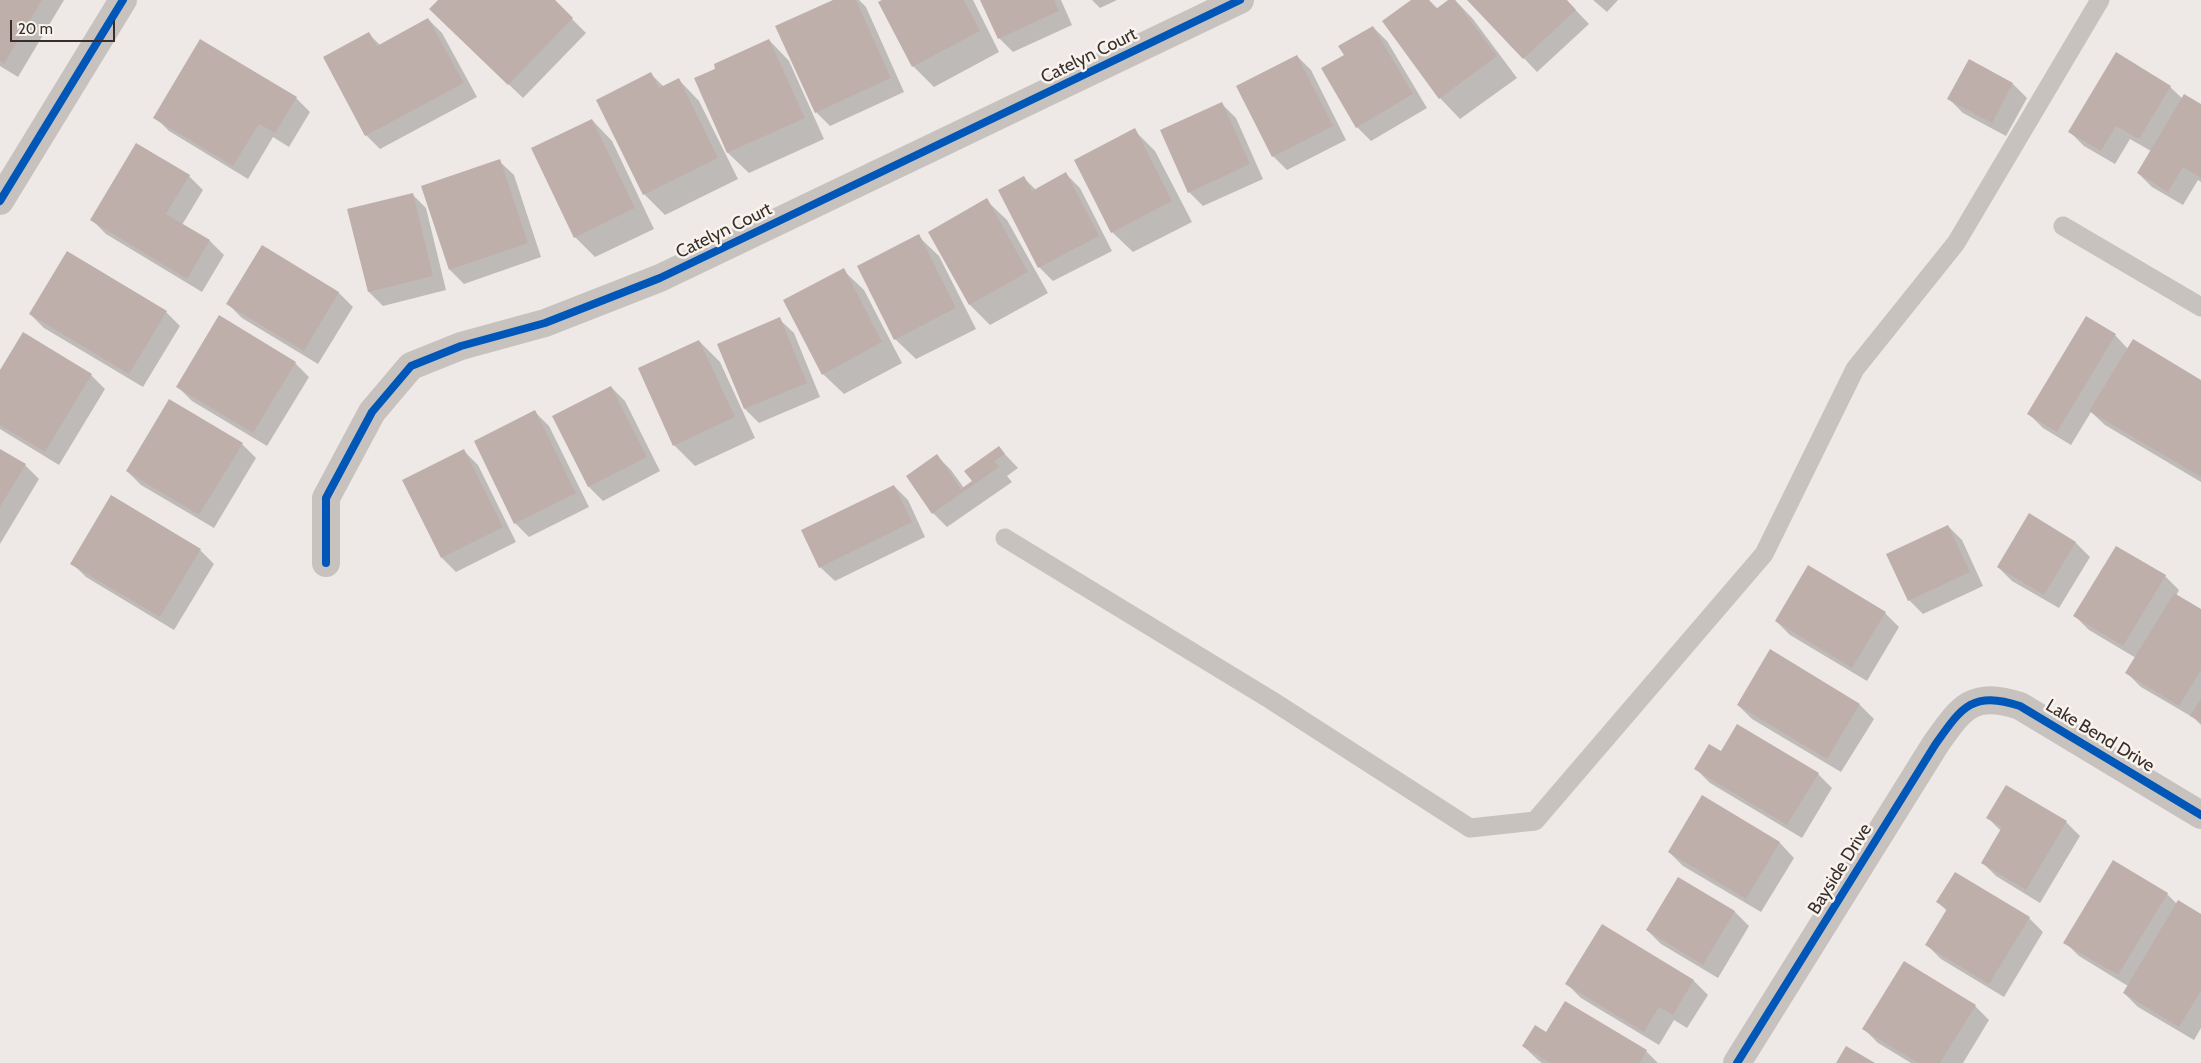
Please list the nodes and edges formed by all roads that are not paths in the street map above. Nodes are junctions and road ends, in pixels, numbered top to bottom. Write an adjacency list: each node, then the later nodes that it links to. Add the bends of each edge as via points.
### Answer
1 (123, 0): 4 (street)
2 (1240, 0): 8 (street, Catelyn Court, via 660,278 545,322 461,346 410,366 372,412 326,498)
3 (2100, 0): 7 (lane, via 1956,243 1855,369 1764,554 1535,821 1470,828 1271,700)
4 (0, 201)
5 (2063, 226): 6 (lane)
6 (2201, 307)
7 (1005, 538)
8 (326, 563)
9 (1978, 701): 10 (street, Lake Bend Drive, via 2000,699 2020,706); 11 (street, Bayside Drive, via 1957,713 1935,745)
10 (2201, 815)
11 (1737, 1063)

